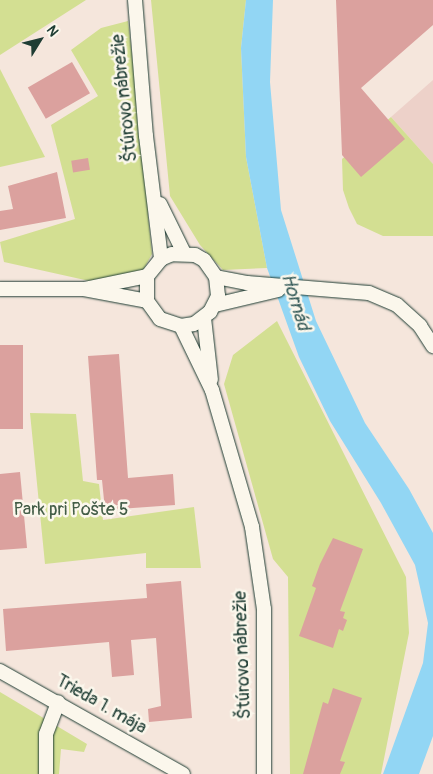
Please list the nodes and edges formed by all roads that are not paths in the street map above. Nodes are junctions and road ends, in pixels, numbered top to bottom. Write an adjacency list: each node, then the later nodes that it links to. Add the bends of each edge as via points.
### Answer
1 (135, 0): 2 (street, Štúrovo nábrežie)
2 (154, 192): 3 (street); 4 (street, Štúrovo nábrežie)
3 (184, 253): 4 (street); 6 (street, via 204,260)
4 (161, 259): 5 (street)
5 (147, 276): 8 (street); 10 (street)
6 (216, 277): 9 (street); 11 (street)
7 (0, 289): 8 (street)
8 (84, 289): 10 (street)
9 (248, 290): 11 (street); 14 (street, via 326,288 369,294 398,305 420,326)
10 (147, 301): 13 (street, via 160,319)
11 (215, 305): 12 (street)
12 (204, 318): 13 (street); 15 (street)
13 (182, 326): 15 (street)
14 (433, 346)
15 (212, 390): 20 (street, Štúrovo nábrežie, via 252,527 264,609)
16 (0, 671): 17 (street, Trieda 1. mája)
17 (58, 702): 18 (street, via 46,734); 19 (street, Trieda 1. mája)
18 (46, 774)
19 (183, 774)
20 (264, 774)

